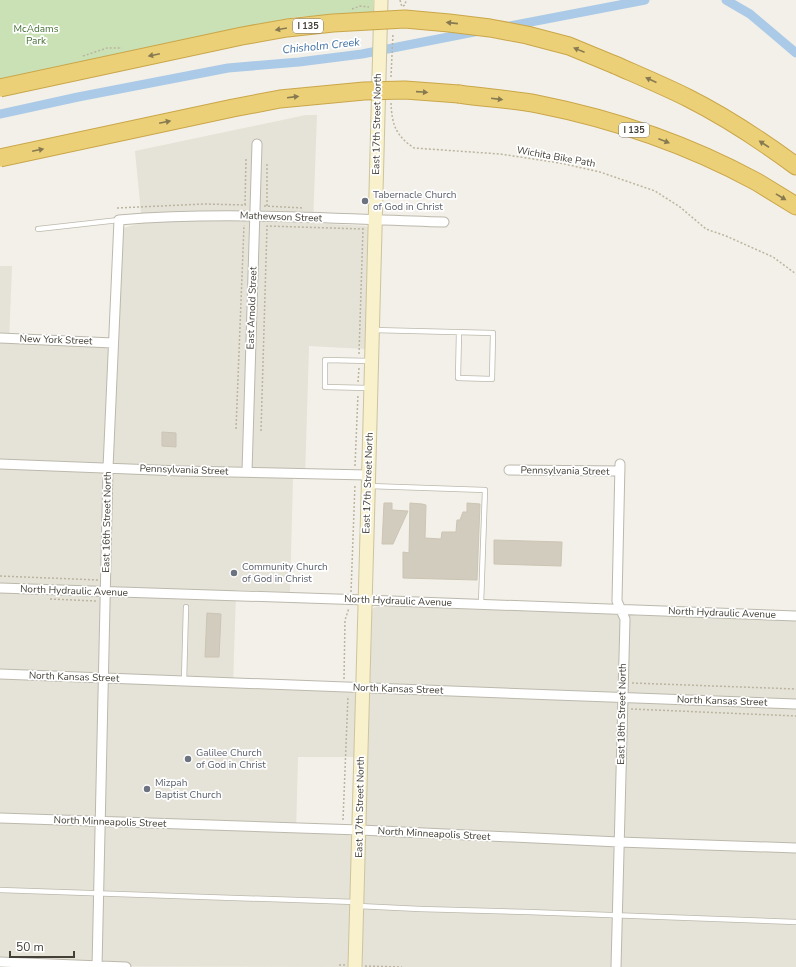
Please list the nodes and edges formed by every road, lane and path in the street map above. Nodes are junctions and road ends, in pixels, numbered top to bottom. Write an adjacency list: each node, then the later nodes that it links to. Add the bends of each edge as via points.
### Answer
1 (381, 0): 5 (street, East 17th Street North)
2 (400, 0): 3 (path, via 402,7)
3 (406, 0)
4 (393, 29): 5 (path)
5 (385, 74): 6 (path); 23 (street, East 17th Street North)
6 (391, 81)
7 (0, 88): 13 (highway, I 135, one-way to 7, bridge, via 689,98 569,46 490,28 405,19 288,28)
8 (391, 102): 26 (path, Wichita Bike Path, via 396,131 414,148 500,154 600,172 655,191 680,207 706,229 773,257)
9 (257, 144): 15 (street, East Arnold Street)
10 (0, 158): 17 (highway, I 135, one-way to 17, bridge, via 280,99 405,90 459,94 570,111 690,151 757,182)
11 (246, 159): 14 (path)
12 (268, 162): 16 (path)
13 (796, 166)
14 (245, 205): 15 (path); 18 (path)
15 (255, 206): 16 (path); 21 (street, East Arnold Street)
16 (267, 206): 19 (path)
17 (796, 206)
18 (117, 208)
19 (304, 208)
20 (119, 220): 21 (street, Mathewson Street, via 223,215); 25 (lane); 30 (street, East 16th Street North)
21 (255, 221): 23 (street, Mathewson Street); 24 (path); 34 (path, via 244,224); 40 (street, East Arnold Street)
22 (444, 222): 23 (street, Mathewson Street)
23 (367, 223): 24 (path); 27 (street, East 17th Street North); 31 (path)
24 (267, 226): 35 (path)
25 (38, 229)
26 (796, 274)
27 (373, 330): 28 (lane); 31 (street, East 17th Street North)
28 (458, 332): 28 (lane, via 493,333 492,379 458,378)
29 (0, 338): 30 (street, New York Street)
30 (113, 343): 38 (street, East 16th Street North)
31 (365, 361): 32 (path); 32 (lane, via 325,360 325,387); 33 (street, East 17th Street North)
32 (358, 388): 33 (lane); 41 (path)
33 (371, 388): 41 (street, East 17th Street North)
34 (236, 429)
35 (261, 431)
36 (0, 464): 38 (street, Pennsylvania Street)
37 (620, 467): 39 (street, Pennsylvania Street); 48 (street, East 18th Street North, via 617,601)
38 (108, 468): 40 (street, Pennsylvania Street); 43 (street, East 16th Street North)
39 (509, 470)
40 (247, 472): 41 (street, Pennsylvania Street)
41 (364, 479): 44 (path); 45 (street, East 17th Street North); 46 (lane, via 485,490)
42 (0, 588): 43 (street, North Hydraulic Avenue)
43 (106, 592): 44 (street, North Hydraulic Avenue); 51 (street, East 16th Street North)
44 (350, 599): 45 (street, North Hydraulic Avenue); 53 (path, via 345,620 343,677)
45 (365, 600): 46 (street, North Hydraulic Avenue); 54 (street, East 17th Street North)
46 (481, 604): 48 (street, North Hydraulic Avenue)
47 (186, 607): 52 (lane)
48 (620, 610): 49 (street, North Hydraulic Avenue); 56 (street, East 18th Street North, via 624,619)
49 (796, 616)
50 (0, 674): 51 (street, North Kansas Street)
51 (104, 678): 52 (street, North Kansas Street); 60 (street, East 16th Street North)
52 (184, 681): 53 (street, North Kansas Street)
53 (346, 687): 54 (street, North Kansas Street); 61 (path, via 348,692)
54 (362, 688): 56 (street, North Kansas Street); 62 (street, East 17th Street North)
55 (796, 689): 56 (path, via 629,683)
56 (626, 698): 57 (street, North Kansas Street); 58 (path, via 629,709); 63 (street, East 18th Street North)
57 (796, 704)
58 (796, 716)
59 (0, 818): 60 (street, North Minneapolis Street)
60 (100, 822): 61 (street, North Minneapolis Street); 66 (street, East 16th Street North)
61 (343, 830): 62 (street, North Minneapolis Street)
62 (360, 830): 63 (street, North Minneapolis Street); 67 (street, East 17th Street North)
63 (619, 842): 64 (street, North Minneapolis Street); 68 (street, East 18th Street North)
64 (796, 848)
65 (0, 890): 66 (lane)
66 (99, 893): 67 (lane); 73 (street, East 16th Street North)
67 (357, 904): 68 (lane, via 420,909); 72 (street, East 17th Street North)
68 (617, 916): 69 (lane); 77 (street, East 18th Street North)
69 (796, 922)
70 (0, 962): 73 (street)
71 (339, 965): 72 (path)
72 (355, 966): 75 (path)
73 (97, 967): 74 (street)
74 (126, 967)
75 (375, 967): 76 (path)
76 (402, 967)
77 (616, 967)

